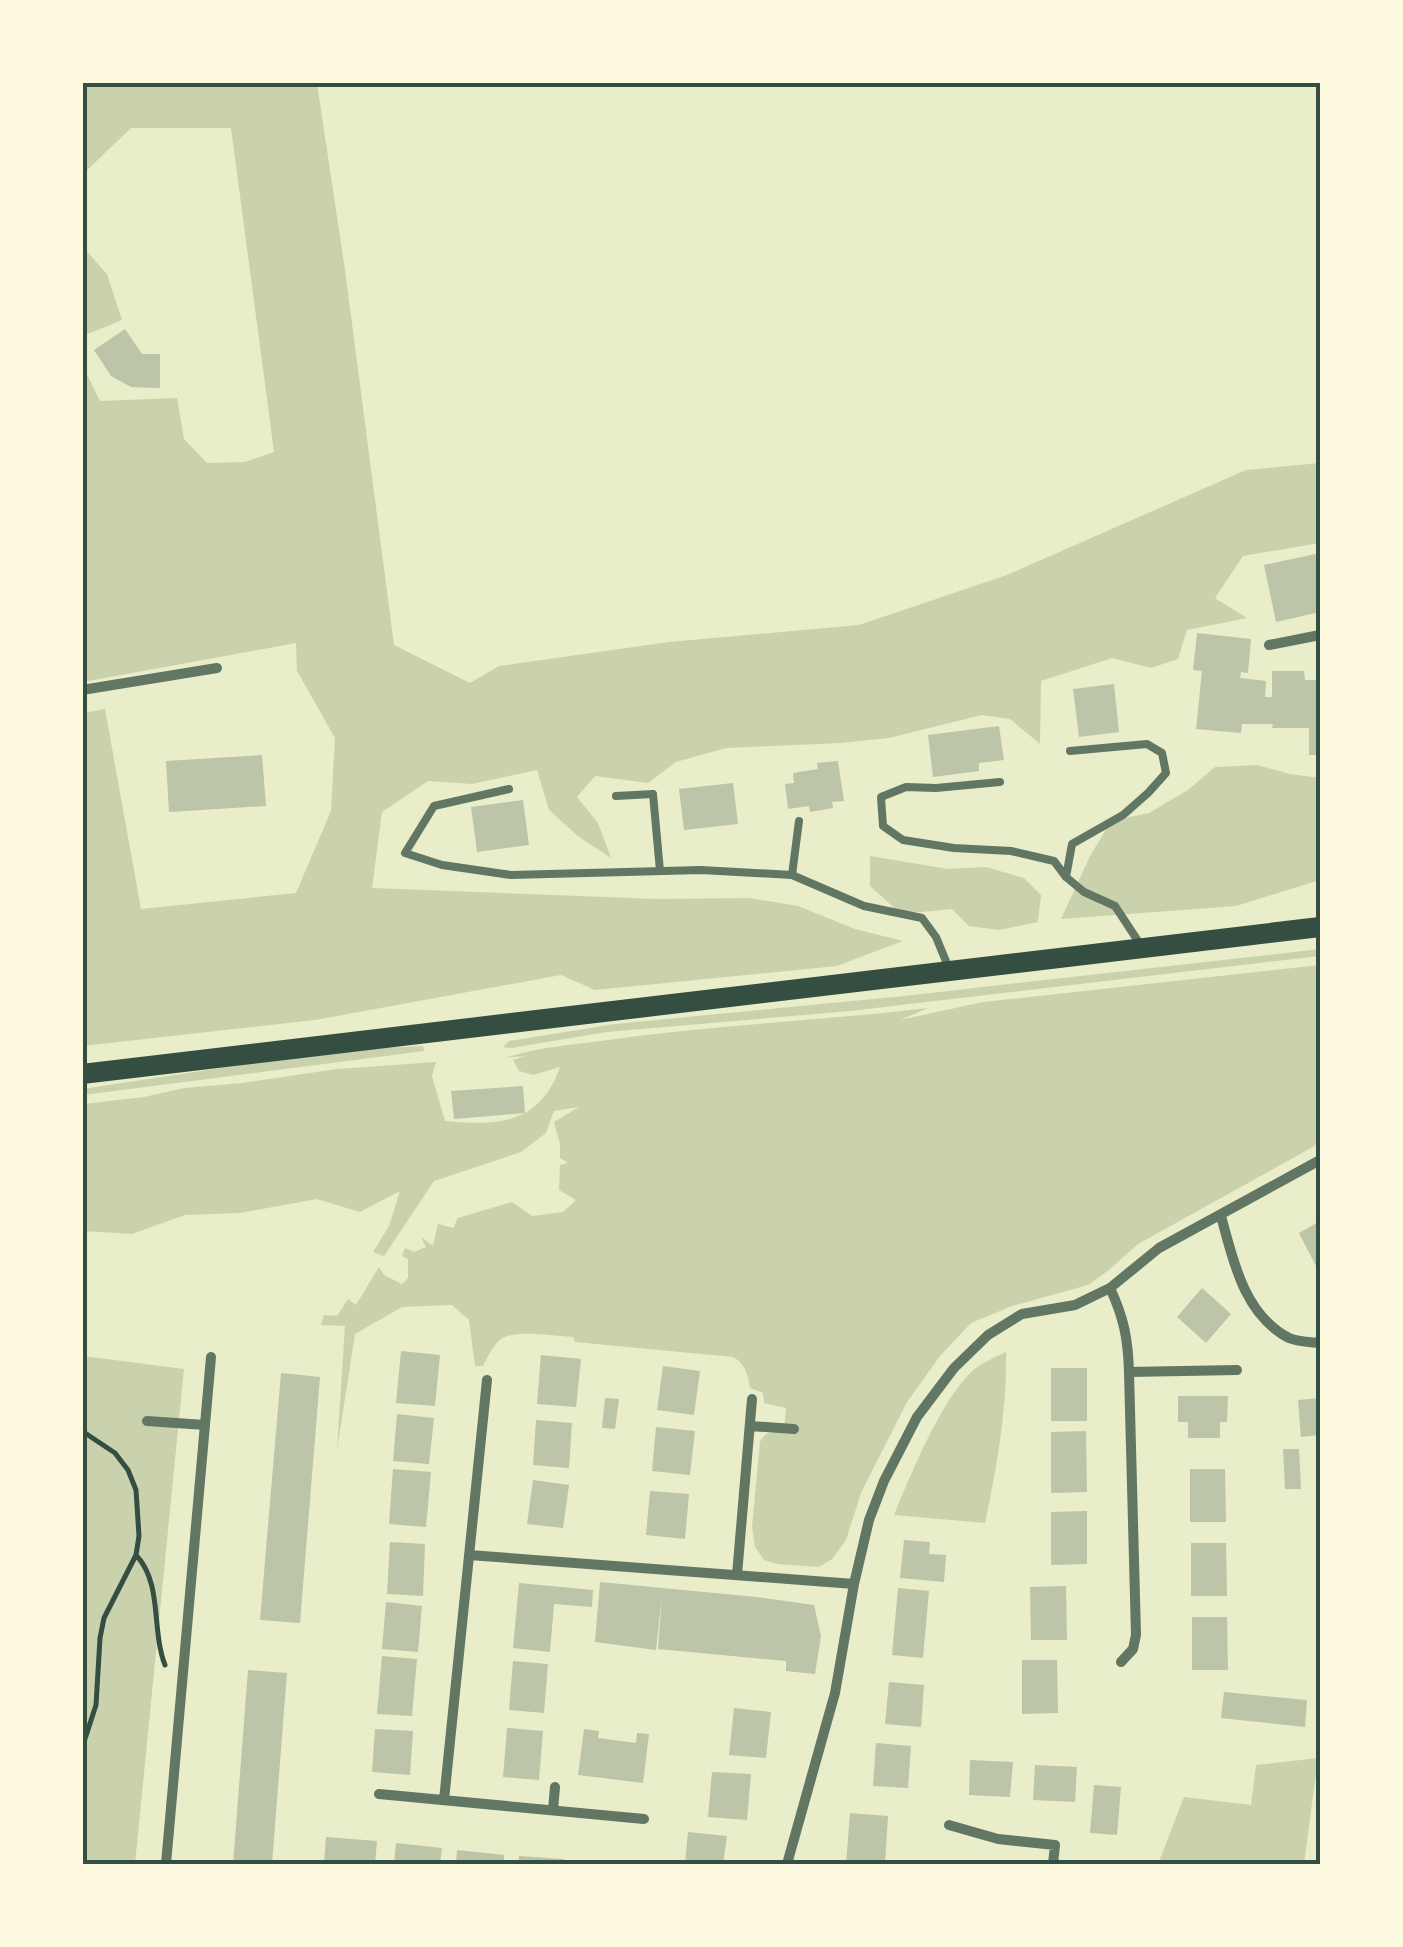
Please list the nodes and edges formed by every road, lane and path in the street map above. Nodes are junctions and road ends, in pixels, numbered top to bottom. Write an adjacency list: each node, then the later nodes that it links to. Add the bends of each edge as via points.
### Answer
1 (1320, 635): 2 (street)
2 (1269, 645)
3 (217, 668): 4 (street)
4 (82, 690)
5 (1070, 751): 12 (lane, via 1147,744 1162,752 1166,773 1123,814 1072,844)
6 (1000, 782): 12 (lane, via 906,787 881,797 882,826 903,840 1054,861)
7 (510, 788): 10 (lane, via 434,806 405,854 511,875)
8 (616, 796): 10 (lane, via 653,794)
9 (799, 821): 11 (lane)
10 (660, 871): 11 (lane)
11 (792, 875): 15 (lane, via 864,906 922,918)
12 (1066, 877): 14 (lane, via 1115,906)
13 (1320, 927): 14 (main road)
14 (1142, 948): 15 (main road)
15 (950, 971): 16 (main road)
16 (82, 1074)
17 (1320, 1160): 18 (street)
18 (1221, 1216): 19 (street, via 1159,1248); 20 (street, via 1252,1304 1292,1340)
19 (1110, 1288): 23 (street, via 1128,1340); 34 (street, via 1075,1304 1022,1314 988,1334 954,1368 917,1417 884,1481)
20 (1320, 1343)
21 (211, 1357): 27 (street)
22 (1238, 1370): 23 (street)
23 (1129, 1372): 35 (street, via 1136,1635)
24 (487, 1380): 32 (street)
25 (752, 1400): 28 (street)
26 (147, 1421): 27 (street)
27 (206, 1424): 36 (street)
28 (750, 1426): 29 (street); 33 (street)
29 (794, 1430)
30 (82, 1432): 31 (path, via 128,1470 136,1490)
31 (136, 1555): 36 (path, via 154,1588 163,1663); 37 (path, via 104,1618 96,1704)
32 (469, 1555): 33 (street); 40 (street)
33 (737, 1575): 34 (street)
34 (854, 1584): 45 (street, via 835,1693)
35 (1121, 1662)
36 (183, 1676): 44 (street)
37 (82, 1748)
38 (555, 1787): 41 (street)
39 (380, 1794): 40 (street)
40 (444, 1800): 41 (street)
41 (553, 1810): 42 (street)
42 (644, 1819)
43 (949, 1825): 46 (street, via 1055,1846)
44 (166, 1864)
45 (787, 1864)
46 (1053, 1864)

